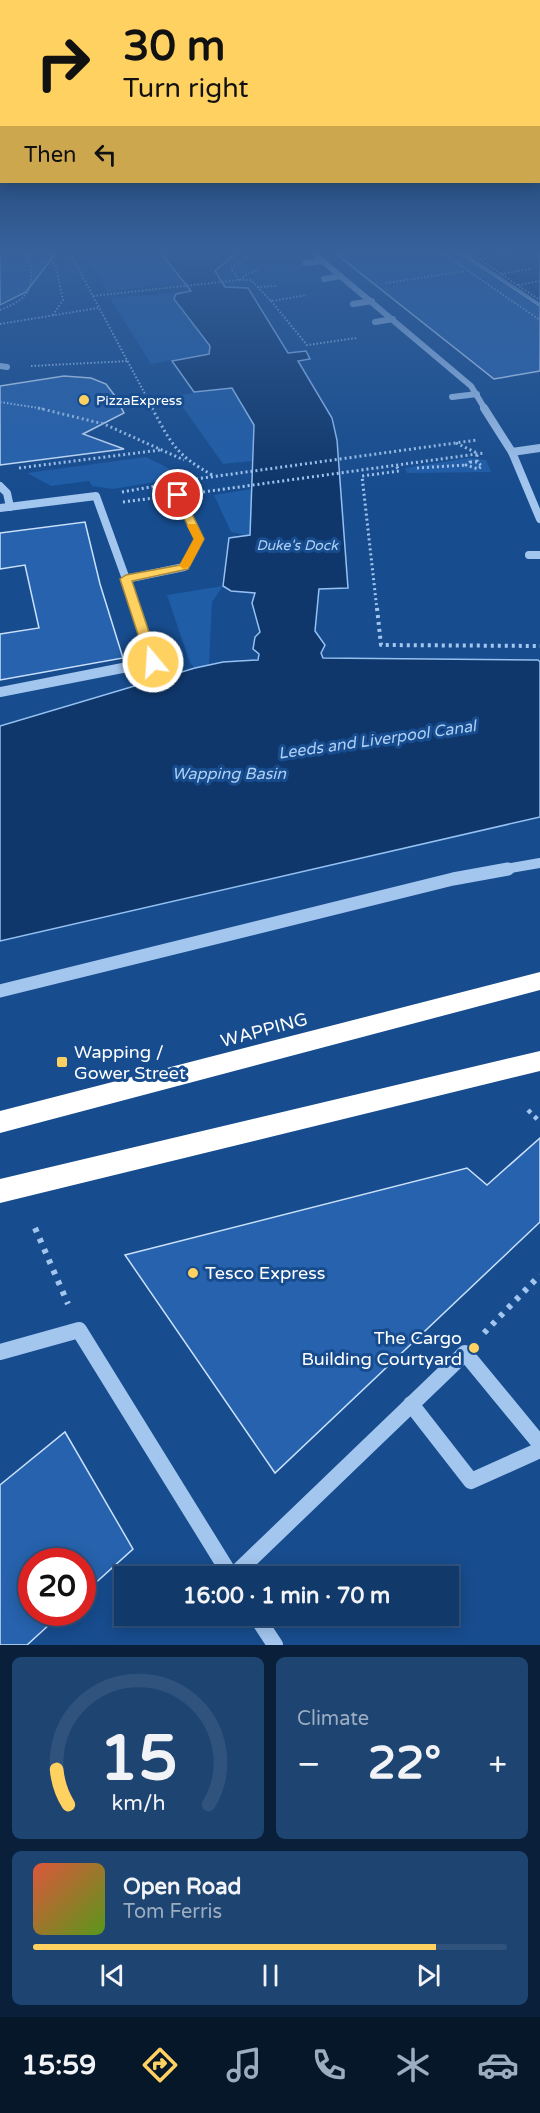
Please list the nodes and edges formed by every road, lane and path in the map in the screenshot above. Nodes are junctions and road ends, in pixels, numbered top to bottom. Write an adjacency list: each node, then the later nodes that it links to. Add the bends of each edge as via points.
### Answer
1 (111, 330): 5 (path)
2 (295, 330): 4 (path, via 307,345)
3 (406, 330): 7 (street)
4 (362, 338)
5 (129, 361): 6 (path); 17 (path, via 170,441)
6 (3, 366)
7 (477, 394): 8 (street); 14 (street)
8 (452, 397)
9 (0, 402): 13 (path, via 104,424)
10 (483, 439): 11 (path)
11 (455, 443): 15 (path); 17 (path, via 215,476)
12 (540, 448): 14 (street)
13 (162, 449): 17 (path); 22 (path)
14 (512, 452): 28 (street)
15 (477, 453): 16 (path); 18 (path); 19 (path)
16 (490, 453)
17 (187, 461)
18 (477, 462): 20 (path); 20 (path, via 482,466 478,469)
19 (396, 465): 24 (path); 32 (path, via 399,471 362,476 381,645)
20 (466, 465): 21 (path)
21 (417, 468)
22 (11, 469)
23 (0, 486): 26 (street, via 8,493)
24 (211, 491)
25 (178, 495): 31 (street, via 199,539 184,567)
26 (10, 507): 27 (street); 31 (street, via 96,496)
27 (0, 508)
28 (540, 519)
29 (529, 555): 30 (street)
30 (540, 555)
31 (126, 579): 33 (street, via 153,662)
32 (540, 646)
33 (0, 692)
34 (540, 863): 36 (street, via 453,879)
35 (540, 981): 39 (highway, WAPPING)
36 (0, 991)
37 (540, 1060): 41 (highway)
38 (528, 1110): 40 (path)
39 (0, 1122)
40 (540, 1122)
41 (0, 1191)
42 (35, 1228): 44 (path)
43 (540, 1275): 46 (path)
44 (80, 1330): 45 (street); 50 (street)
45 (0, 1352)
46 (465, 1353): 47 (street); 48 (street)
47 (411, 1404): 49 (street, via 471,1481); 51 (street)
48 (540, 1444)
49 (540, 1450)
50 (226, 1566)
51 (242, 1566)
52 (263, 1626): 53 (street)
53 (275, 1645)

